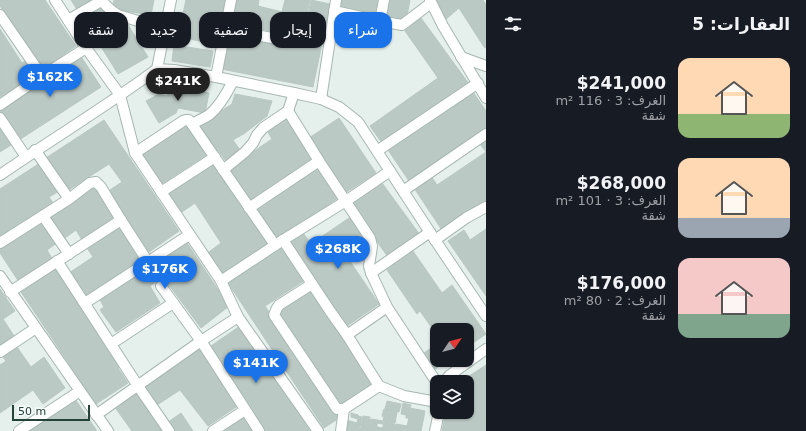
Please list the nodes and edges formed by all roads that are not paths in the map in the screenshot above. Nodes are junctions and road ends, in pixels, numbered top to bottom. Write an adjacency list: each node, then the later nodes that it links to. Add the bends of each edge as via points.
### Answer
1 (55, 0): 13 (street)
2 (170, 0): 8 (street)
3 (231, 0): 9 (street)
4 (336, 0): 10 (street)
5 (384, 0): 11 (street)
6 (103, 1): 13 (street); 14 (street, via 112,12)
7 (430, 2): 15 (street, via 402,25); 20 (street)
8 (168, 12)
9 (229, 12)
10 (334, 12): 30 (street)
11 (382, 12)
12 (0, 15): 23 (street)
13 (68, 20): 16 (street)
14 (136, 20)
15 (392, 23)
16 (74, 29)
17 (86, 48): 23 (street); 28 (street)
18 (161, 48): 22 (street)
19 (221, 48): 24 (street)
20 (461, 57): 21 (street); 26 (street)
21 (486, 66)
22 (157, 69): 24 (street); 28 (street)
23 (42, 76): 31 (street)
24 (216, 77): 25 (street)
25 (233, 81): 27 (street); 34 (street, via 226,95 210,114)
26 (478, 83): 29 (street); 37 (street)
27 (294, 93): 30 (street); 32 (street)
28 (120, 95): 36 (street); 38 (street)
29 (486, 98)
30 (321, 99): 37 (street, via 339,107 358,122)
31 (0, 105)
32 (288, 111): 41 (street); 42 (street, via 263,128 245,152)
33 (0, 118): 39 (street)
34 (192, 124): 38 (street, via 189,120 183,121); 40 (street)
35 (486, 134): 45 (street)
36 (35, 150): 39 (street); 47 (street)
37 (377, 151): 43 (street)
38 (135, 153): 46 (street)
39 (26, 157): 44 (street)
40 (214, 157): 42 (street); 46 (street)
41 (319, 161): 48 (street); 50 (street)
42 (223, 170): 50 (street)
43 (390, 171): 45 (street); 48 (street)
44 (0, 175)
45 (403, 191): 54 (street)
46 (161, 192): 53 (street)
47 (69, 199): 51 (street); 52 (street, via 90,183 96,182)
48 (346, 201): 56 (street); 60 (street, via 370,238 372,246 369,266)
49 (486, 207): 54 (street)
50 (249, 208): 56 (street)
51 (43, 216): 55 (street); 57 (street)
52 (121, 220): 57 (street); 59 (street)
53 (189, 234): 59 (street); 62 (street)
54 (433, 236): 60 (street); 70 (street)
55 (0, 243)
56 (279, 243): 62 (street); 63 (street)
57 (69, 254): 58 (street)
58 (57, 262): 65 (street); 67 (street)
59 (148, 262): 67 (street)
60 (372, 273): 68 (street)
61 (0, 276): 65 (street)
62 (221, 282): 69 (street)
63 (312, 284): 72 (street); 83 (street, via 279,306 274,315 337,409)
64 (162, 286): 66 (street)
65 (10, 292): 71 (street)
66 (173, 302): 73 (street); 74 (street)
67 (85, 303): 74 (street)
68 (387, 307): 72 (street); 77 (street)
69 (238, 316): 73 (street); 92 (street)
70 (486, 316)
71 (36, 328): 76 (street); 81 (street)
72 (347, 335): 80 (street)
73 (201, 341): 79 (street); 84 (street)
74 (111, 344): 79 (street)
75 (486, 349): 78 (street)
76 (0, 352)
77 (432, 375)
78 (449, 375)
79 (138, 386): 85 (street); 89 (street)
80 (379, 386): 82 (street, via 404,396); 83 (street)
81 (80, 391): 85 (street); 87 (street)
82 (430, 401)
83 (344, 409): 93 (street)
84 (245, 410): 90 (street); 91 (street)
85 (96, 415): 88 (street)
86 (438, 419): 94 (street)
87 (19, 431)
88 (108, 431)
89 (169, 431)
90 (212, 431)
91 (259, 431)
92 (318, 431)
93 (341, 431)
94 (435, 431)

